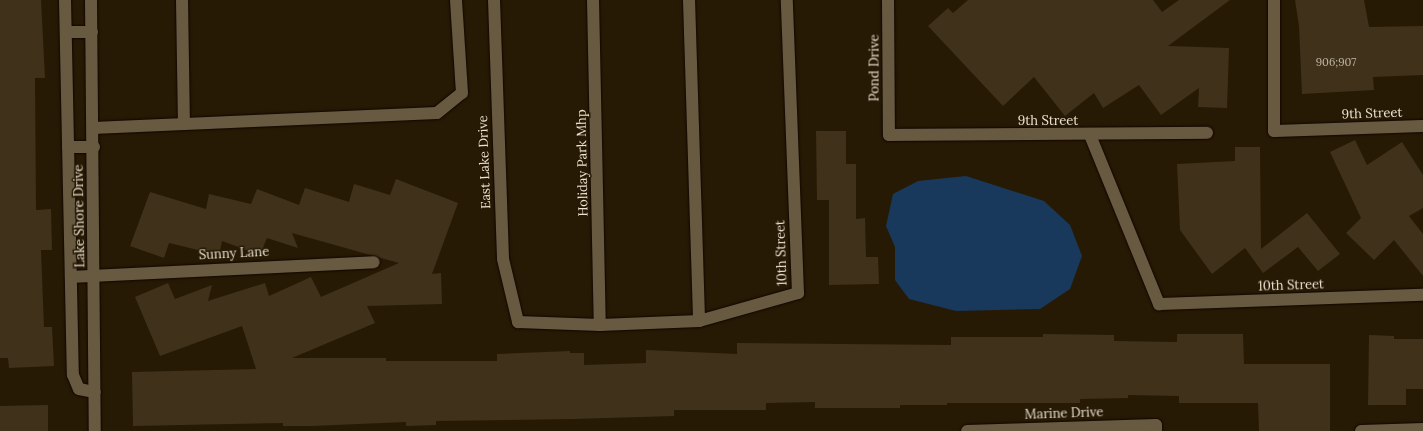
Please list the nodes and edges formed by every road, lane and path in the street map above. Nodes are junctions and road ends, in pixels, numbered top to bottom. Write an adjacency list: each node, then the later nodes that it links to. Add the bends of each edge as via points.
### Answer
1 (65, 0): 11 (street)
2 (92, 0): 12 (street, Lake Shore Drive)
3 (182, 0): 13 (street)
4 (456, 0): 13 (street, via 462,93 437,113)
5 (494, 0): 26 (street, East Lake Drive, via 503,259)
6 (593, 0): 27 (street, Holiday Park Mhp)
7 (689, 0): 25 (street)
8 (787, 0): 25 (street, 10th Street, via 798,293)
9 (888, 0): 17 (street, Pond Drive)
10 (1274, 0): 14 (street, 9th Street, via 1274,130)
11 (66, 32): 12 (street); 19 (street)
12 (92, 32): 15 (street, Lake Shore Drive)
13 (184, 124): 15 (street)
14 (1423, 126)
15 (93, 128): 20 (street, Lake Shore Drive)
16 (1207, 133): 18 (street, 9th Street)
17 (889, 135): 18 (street, 9th Street)
18 (1090, 135): 24 (street, 10th Street, via 1159,304)
19 (68, 147): 20 (street); 23 (street)
20 (94, 147): 22 (street, Lake Shore Drive)
21 (374, 262): 22 (street, Sunny Lane)
22 (95, 275): 23 (street, Sunny Lane); 28 (street, Lake Shore Drive)
23 (71, 277): 28 (street, via 73,375 79,389)
24 (1423, 295)
25 (699, 321): 27 (street, 10th Street)
26 (518, 322): 27 (street, 10th Street)
27 (600, 325)
28 (95, 392): 30 (street, Lake Shore Drive)
29 (1423, 429): 33 (street)
30 (96, 431)
31 (967, 431): 32 (street, Marine Drive, via 1156,425)
32 (1156, 431)
33 (1361, 431)

